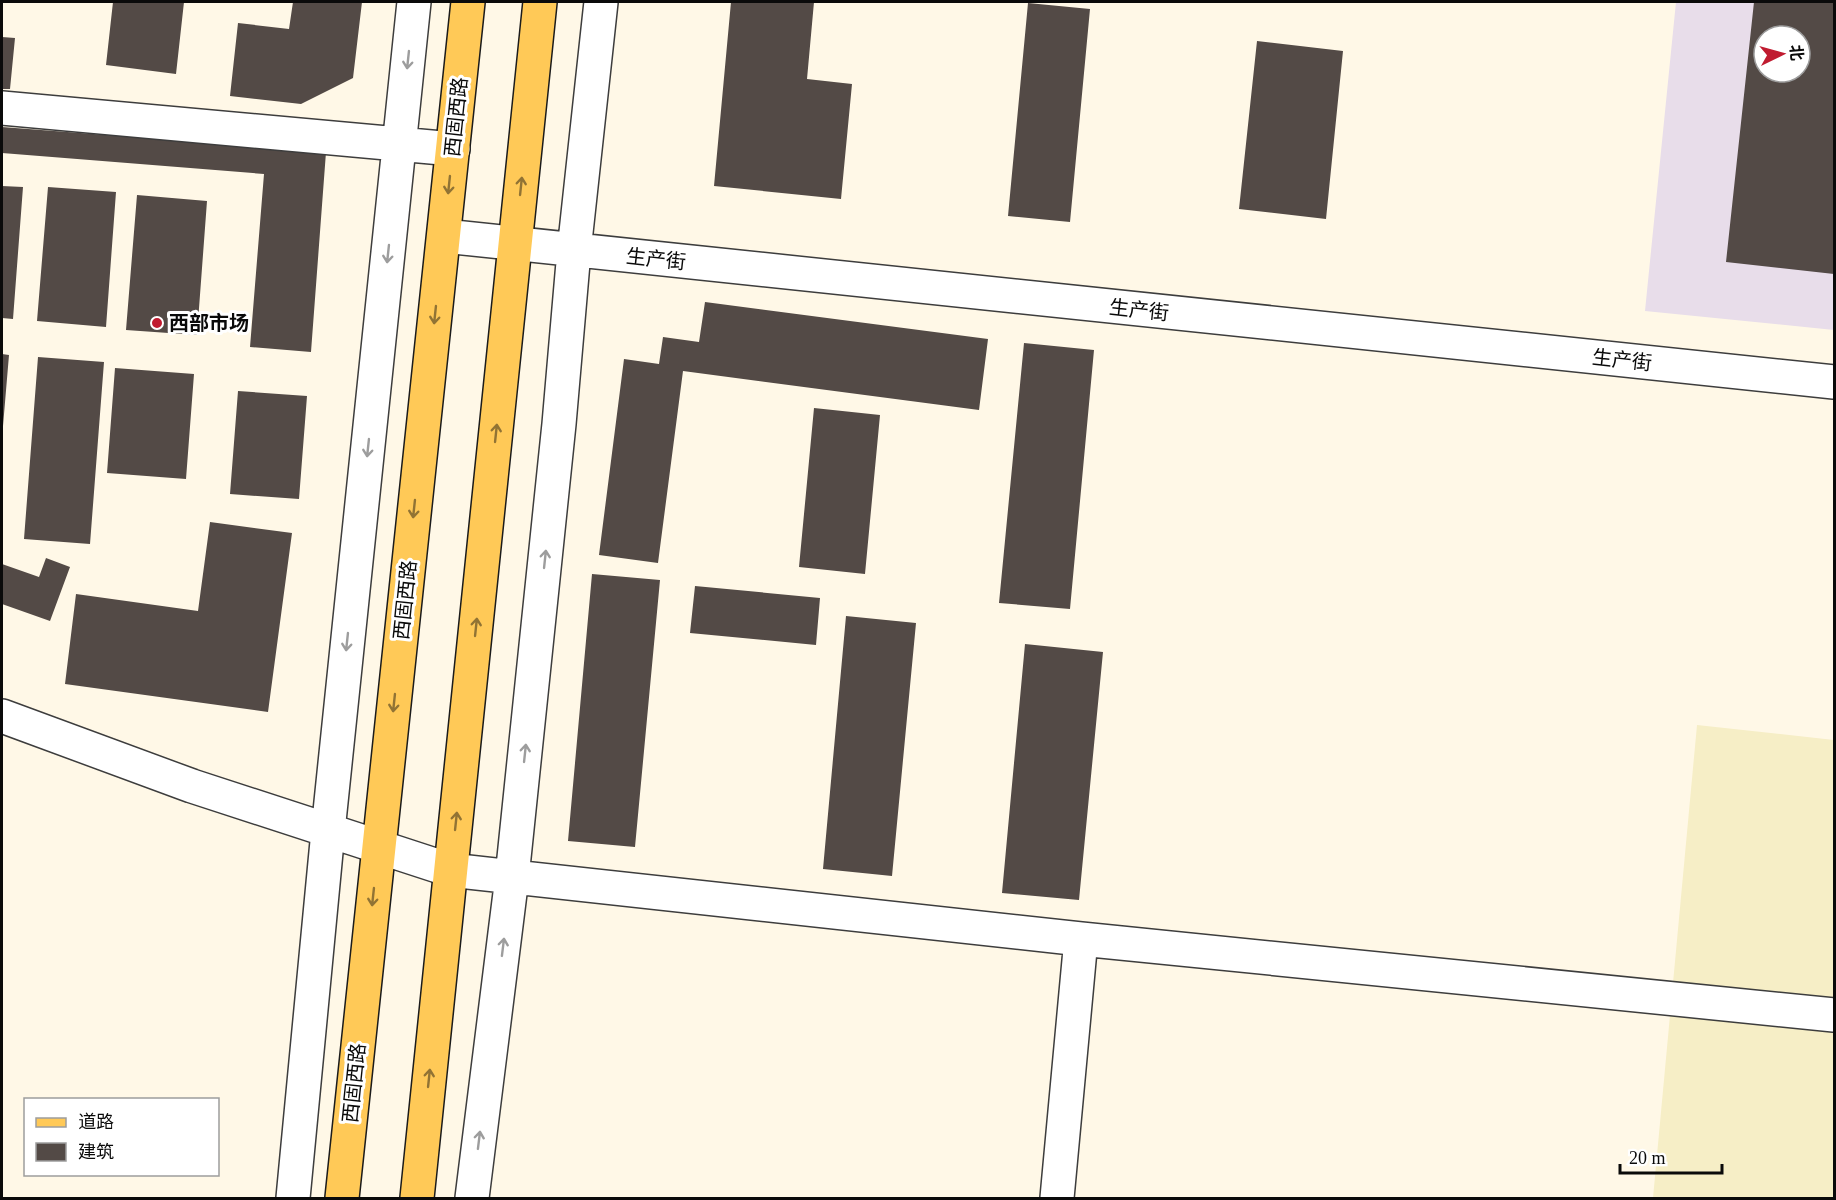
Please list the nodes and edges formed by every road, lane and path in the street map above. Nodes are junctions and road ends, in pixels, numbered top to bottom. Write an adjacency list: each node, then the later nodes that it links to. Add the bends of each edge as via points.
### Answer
1 (414, 2): 6 (street, one-way to 6)
2 (468, 2): 7 (main road, 西固西路)
3 (540, 2): 9 (main road, one-way to 3)
4 (601, 2): 10 (street)
5 (2, 108): 6 (street)
6 (399, 144): 7 (street); 13 (street, one-way to 13)
7 (453, 149): 8 (main road, 西固西路, one-way to 8)
8 (444, 236): 9 (street, 生产街); 14 (main road, 西固西路, one-way to 14)
9 (516, 244): 10 (street, 生产街); 15 (main road, one-way to 9)
10 (574, 250): 11 (street, 生产街); 16 (street, one-way to 10)
11 (1834, 382)
12 (2, 716): 13 (street)
13 (328, 831): 14 (street); 19 (street)
14 (378, 847): 15 (street); 20 (main road, 西固西路, one-way to 20)
15 (450, 870): 16 (street); 21 (main road, one-way to 15)
16 (512, 877): 17 (street); 22 (street, one-way to 16)
17 (1082, 939): 18 (street); 23 (street)
18 (1834, 1015)
19 (293, 1198)
20 (342, 1198)
21 (417, 1198)
22 (472, 1198)
23 (1057, 1198)

